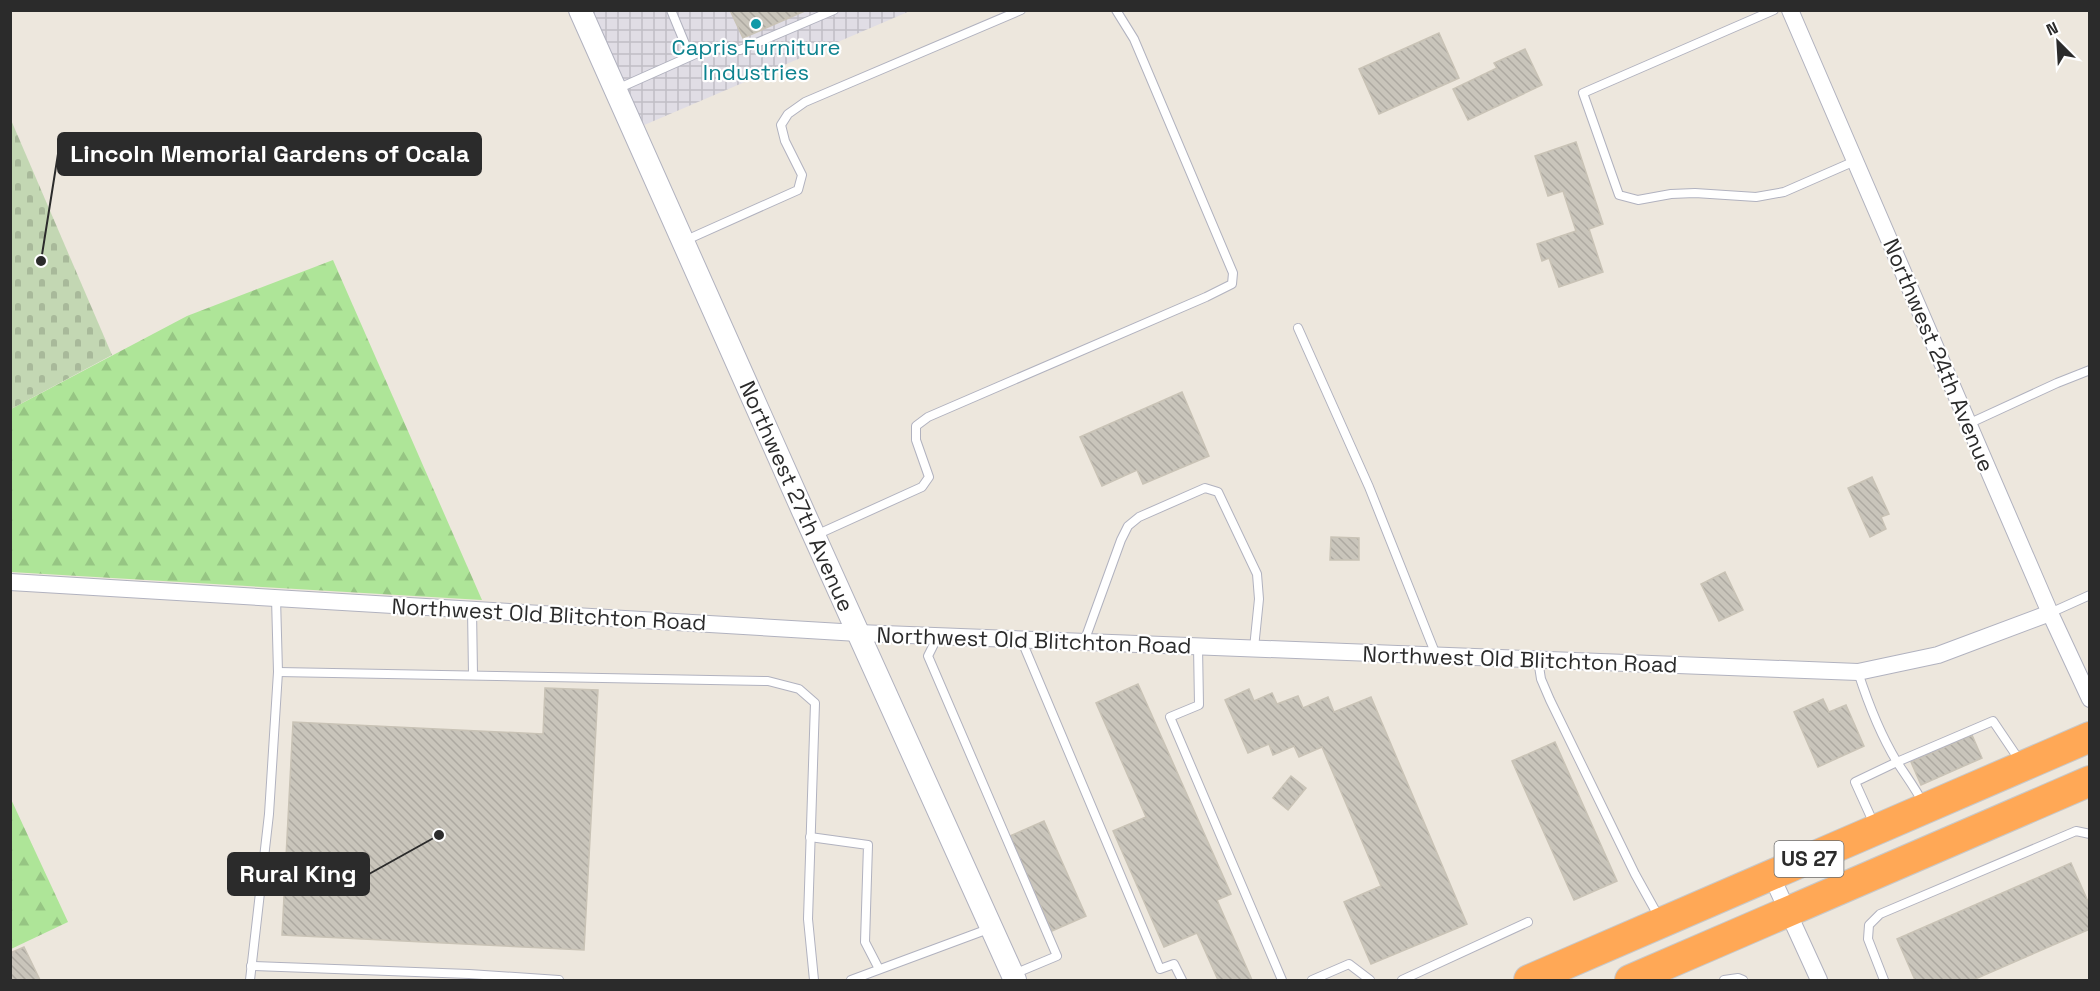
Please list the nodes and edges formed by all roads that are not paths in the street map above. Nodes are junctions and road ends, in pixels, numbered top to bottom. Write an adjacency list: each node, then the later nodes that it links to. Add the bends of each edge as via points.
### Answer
1 (580, 10): 9 (street, Northwest 27th Avenue)
2 (671, 10): 8 (lane)
3 (834, 10): 8 (lane, via 740,50 709,48)
4 (1021, 10): 11 (lane, via 805,102 788,114 781,125 802,176 798,190)
5 (1116, 10): 15 (lane, via 1134,39 1233,273 1232,284 928,417 916,426 916,440 929,477 922,487)
6 (1774, 10): 10 (lane, via 1583,93 1619,195 1638,200 1695,193 1756,197 1784,192)
7 (1790, 10): 10 (street, Northwest 24th Avenue)
8 (690, 56): 9 (lane)
9 (615, 89): 11 (street, Northwest 27th Avenue)
10 (1855, 161): 14 (street, Northwest 24th Avenue)
11 (683, 242): 15 (street, Northwest 27th Avenue)
12 (1298, 328): 27 (lane, via 1369,487)
13 (2090, 370): 14 (lane)
14 (1968, 424): 20 (street, Northwest 24th Avenue)
15 (814, 535): 21 (street, Northwest 27th Avenue)
16 (10, 582): 18 (street, Northwest Old Blitchton Road)
17 (2090, 595): 20 (lane)
18 (276, 598): 19 (street, Northwest Old Blitchton Road); 29 (lane)
19 (471, 609): 21 (street, Northwest Old Blitchton Road); 31 (lane)
20 (2050, 613): 30 (street, Northwest Old Blitchton Road, via 1938,655); 32 (street, Northwest 24th Avenue)
21 (858, 633): 22 (street, Northwest Old Blitchton Road); 45 (street, Northwest 27th Avenue)
22 (939, 636): 23 (street, Northwest Old Blitchton Road); 48 (lane, via 928,656 1058,956)
23 (1021, 639): 24 (street, Northwest Old Blitchton Road); 53 (lane, via 1160,969 1174,964)
24 (1084, 642): 25 (street, Northwest Old Blitchton Road); 26 (lane, via 1128,526 1139,517 1205,488 1218,492 1257,574 1259,599)
25 (1198, 646): 26 (street, Northwest Old Blitchton Road); 54 (lane, via 1199,705 1170,717)
26 (1254, 648): 27 (street, Northwest Old Blitchton Road)
27 (1436, 655): 28 (street, Northwest Old Blitchton Road)
28 (1538, 660): 30 (street, Northwest Old Blitchton Road); 44 (lane, via 1550,700)
29 (278, 672): 31 (lane); 46 (lane, via 269,813)
30 (1858, 672): 34 (lane, via 1869,706)
31 (473, 675): 40 (lane, via 768,681 799,689 815,703)
32 (2090, 699)
33 (2090, 737): 35 (highway, US 27)
34 (1897, 762): 35 (lane, via 1993,721); 37 (lane); 38 (lane, via 1855,782)
35 (2023, 766): 37 (highway, US 27)
36 (2090, 781): 42 (highway, US 27)
37 (1926, 808): 38 (highway, US 27)
38 (1877, 830): 41 (highway, US 27)
39 (2090, 834): 63 (lane, via 2076,831 1880,914 1869,925 1868,939)
40 (810, 837): 47 (lane, via 868,845 865,942); 51 (lane, via 808,919)
41 (1771, 875): 42 (street); 44 (highway, US 27)
42 (1788, 912): 59 (highway, US 27); 62 (street)
43 (1528, 922): 57 (lane)
44 (1662, 923): 58 (highway, US 27)
45 (992, 928): 47 (lane); 48 (street, Northwest 27th Avenue)
46 (251, 966): 49 (lane); 50 (lane)
47 (879, 969): 52 (lane)
48 (1014, 978)
49 (250, 981)
50 (559, 981)
51 (814, 981)
52 (851, 981)
53 (1182, 981)
54 (1282, 981)
55 (1312, 981): 56 (lane, via 1349,964)
56 (1370, 981)
57 (1402, 981)
58 (1529, 981)
59 (1630, 981)
60 (1724, 981): 61 (lane)
61 (1743, 981)
62 (1819, 981)
63 (1884, 981)

